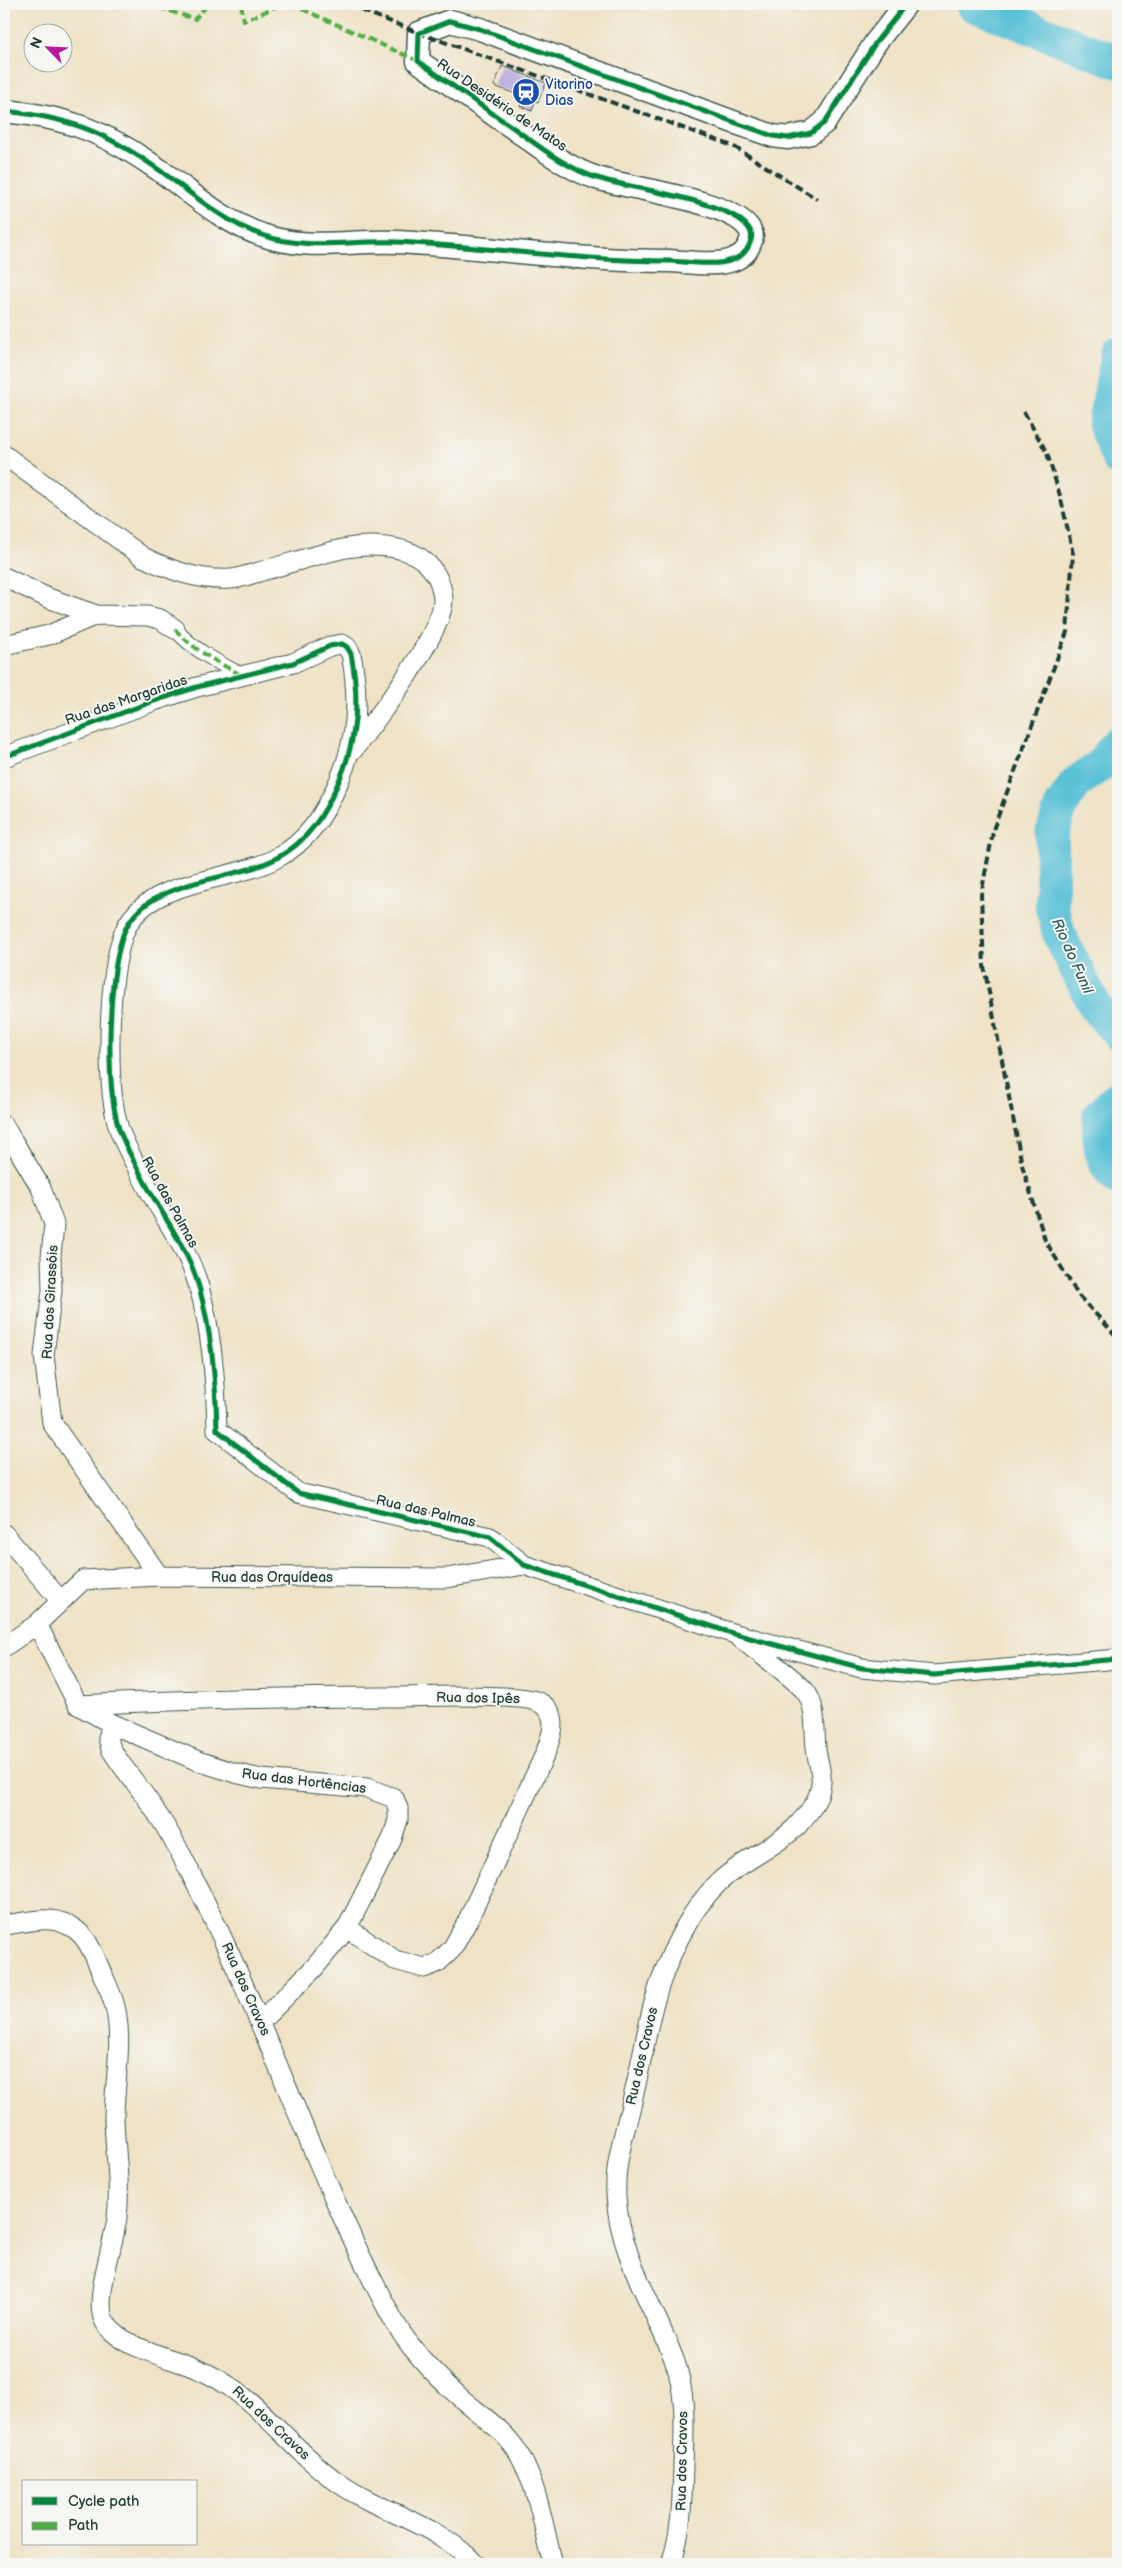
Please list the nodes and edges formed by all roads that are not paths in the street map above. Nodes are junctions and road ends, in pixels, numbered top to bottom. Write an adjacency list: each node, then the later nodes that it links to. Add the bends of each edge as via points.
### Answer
1 (906, 4): 2 (street, Rua Desidério de Matos, via 876,42 825,122 811,133 788,138 739,124 480,28 450,21 419,33 418,61 546,151 594,177 713,207 742,220 750,229 752,238 748,249 739,258 728,262 638,260 369,240 317,245 288,243 258,234 219,215 105,135 66,120)
2 (4, 110)
3 (4, 457): 10 (street, via 143,557 166,569 198,577 231,579 347,548 366,546 402,550 420,557 433,568 443,600 439,618 399,688)
4 (4, 577): 5 (street, via 48,598)
5 (96, 615): 6 (street, via 160,618); 8 (street, via 49,635)
6 (175, 629): 9 (street, via 203,654)
7 (342, 644): 9 (street, Rua das Margaridas, via 293,663); 10 (street, Rua das Palmas, via 351,654 354,669 357,709)
8 (4, 645)
9 (243, 676): 11 (street, Rua das Margaridas, via 154,701)
10 (351, 753): 14 (street, Rua das Palmas, via 322,817 297,845 254,868 165,893 144,905 131,918 118,953 111,1027 111,1088 120,1130 139,1172 188,1259 199,1287 216,1379 217,1430 298,1493 490,1537)
11 (4, 757)
12 (4, 1126): 15 (street, Rua dos Girassóis, via 40,1188 54,1224 52,1291 44,1355 52,1423)
13 (4, 1534): 16 (street)
14 (524, 1565): 15 (street, Rua das Orquídeas, via 447,1578); 18 (street, Rua das Palmas)
15 (159, 1576): 16 (street, Rua das Orquídeas, via 83,1580)
16 (60, 1600): 17 (street, Rua das Orquídeas)
17 (37, 1624): 19 (street, Rua das Orquídeas); 21 (street)
18 (735, 1634): 20 (street, Rua das Palmas, via 862,1668 897,1673 934,1675); 28 (street, Rua dos Cravos, via 806,1692 816,1721 816,1749 822,1782 811,1809 797,1826 721,1880 688,1924 653,2005 617,2167 616,2195 621,2231 634,2270 675,2363 683,2394 681,2524)
19 (4, 1648)
20 (1118, 1659)
21 (78, 1705): 22 (street, Rua das Hortências); 24 (street, Rua dos Ipês, via 455,1696 520,1698 537,1701 546,1707 553,1717 545,1754 468,1922 452,1949 438,1963 424,1968 410,1966 395,1960)
22 (112, 1724): 24 (street, Rua das Hortências, via 198,1761 235,1773 366,1788 394,1798 398,1820 392,1839); 25 (street, Rua dos Cravos, via 108,1738 111,1749 172,1838 220,1930)
23 (4, 1925): 26 (street, Rua dos Cravos, via 55,1920 69,1925 83,1936 91,1947 117,2016 114,2102 118,2215 102,2295 101,2313 106,2326 141,2349 194,2367 234,2387 337,2482 435,2533)
24 (347, 1928): 25 (street, Rua das Hortências, via 314,1968)
25 (261, 2021): 27 (street, Rua dos Cravos, via 297,2111 388,2312 432,2372 495,2426 520,2455)
26 (475, 2564)
27 (553, 2564)
28 (671, 2564)

